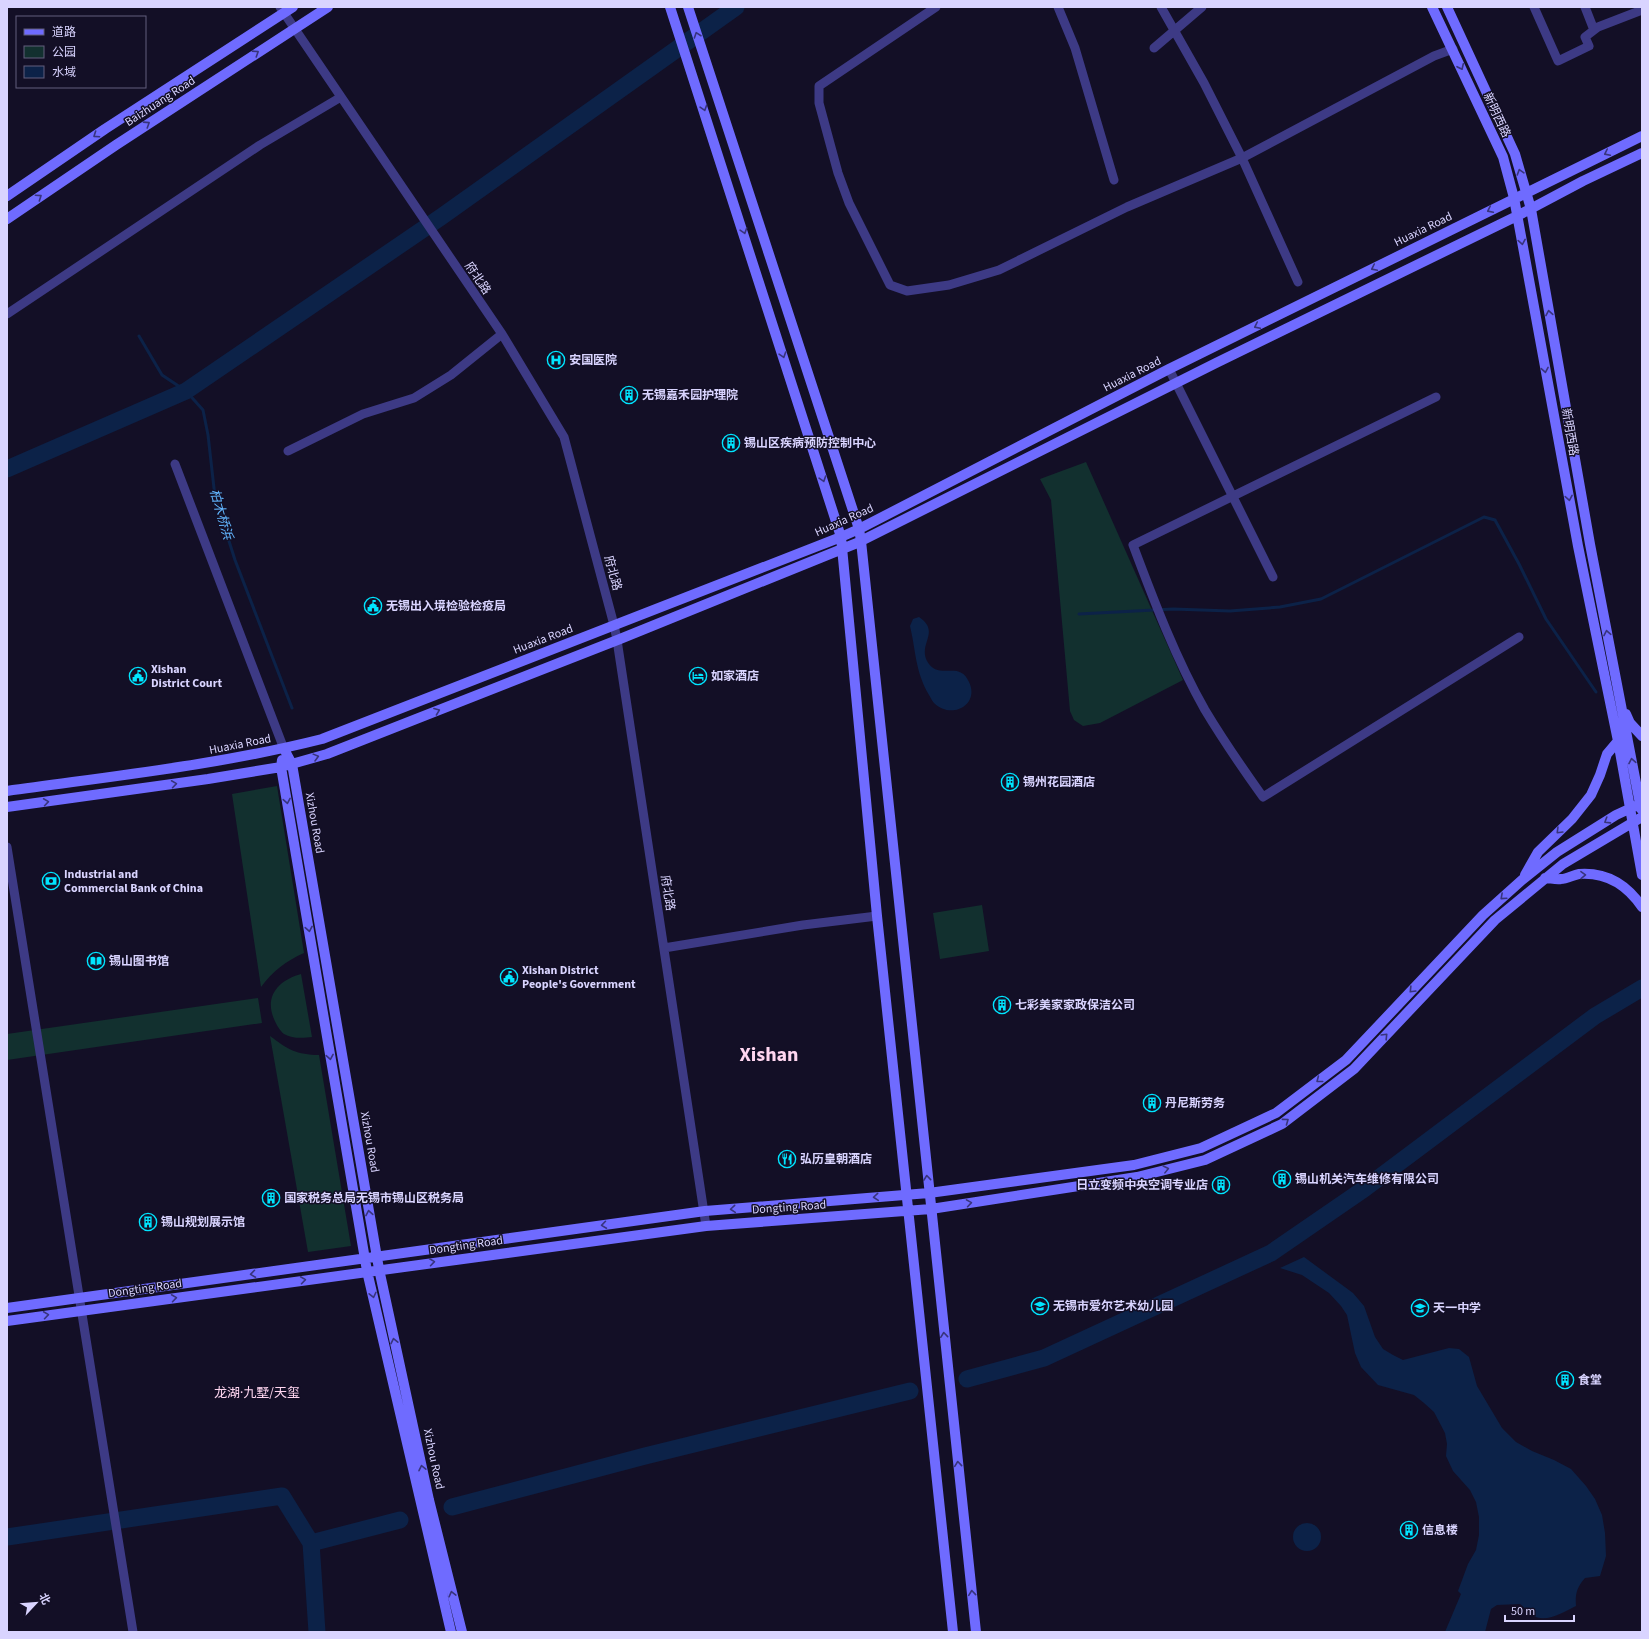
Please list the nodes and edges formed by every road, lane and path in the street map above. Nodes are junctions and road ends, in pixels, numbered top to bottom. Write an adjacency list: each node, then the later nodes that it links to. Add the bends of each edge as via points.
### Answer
1 (328, 7): 16 (street, Baizhuang Road)
2 (670, 7): 42 (street, one-way to 42)
3 (936, 7): 24 (street, via 819,86 819,103 838,173 890,285 907,291 949,285 999,270 1127,207)
4 (1058, 7): 25 (street, via 1075,48)
5 (1161, 7): 18 (street)
6 (1202, 7): 18 (street)
7 (1432, 7): 20 (street, 新明西路)
8 (1447, 7): 26 (street, 新明西路, one-way to 8, via 1515,154)
9 (1534, 7): 17 (street, via 1558,61 1589,46 1586,37)
10 (1584, 7): 17 (street)
11 (1637, 7): 15 (street)
12 (688, 8): 41 (street, one-way to 12)
13 (286, 9): 16 (street, 府北路); 27 (street, Baizhuang Road, one-way to 27)
14 (1642, 10): 17 (street)
15 (1642, 19)
16 (294, 28): 21 (street, 府北路); 31 (street, Baizhuang Road, one-way to 16)
17 (1594, 30)
18 (1174, 31): 19 (street); 24 (street)
19 (1154, 48)
20 (1452, 49): 24 (street, via 1434,56); 28 (street, 新明西路, one-way to 28, via 1502,157)
21 (341, 97): 33 (street, via 260,145); 34 (street, 府北路)
22 (1642, 136): 26 (street, Huaxia Road, one-way to 26)
23 (1642, 153): 29 (street, Huaxia Road)
24 (1242, 158): 32 (street)
25 (1114, 180)
26 (1526, 192): 28 (street, Huaxia Road); 29 (street, 新明西路)
27 (7, 196)
28 (1514, 198): 30 (street, 新明西路); 35 (street, Huaxia Road, one-way to 35)
29 (1531, 209): 30 (street, Huaxia Road); 49 (street, 新明西路, one-way to 29)
30 (1517, 216): 36 (street, Huaxia Road); 51 (street, 新明西路, one-way to 51, via 1578,546)
31 (7, 219)
32 (1298, 282)
33 (7, 314)
34 (502, 334): 38 (street, via 451,375 414,398 363,414); 46 (street, 府北路, via 564,437)
35 (1170, 369): 36 (street); 41 (street, Huaxia Road)
36 (1176, 383): 40 (street); 43 (street, Huaxia Road)
37 (1436, 397): 40 (street)
38 (288, 451)
39 (175, 464): 52 (street, Xizhou Road)
40 (1233, 496): 45 (street); 47 (street, via 1133,545 1180,658 1206,710 1263,797)
41 (859, 529): 42 (street, Huaxia Road); 43 (street)
42 (841, 536): 44 (street); 46 (street, Huaxia Road)
43 (861, 541): 44 (street, Huaxia Road); 68 (street, one-way to 43)
44 (843, 549): 48 (street, Huaxia Road); 66 (street)
45 (1273, 577)
46 (614, 625): 48 (street, 府北路); 52 (street, Huaxia Road, via 322,739)
47 (1519, 637)
48 (617, 640): 53 (street, Huaxia Road, one-way to 48, via 327,754); 67 (street, 府北路)
49 (1621, 705): 50 (street, via 1630,723); 57 (street, 新明西路, one-way to 49)
50 (1642, 736)
51 (1618, 741): 58 (street, 新明西路); 64 (street, one-way to 64, via 1607,754 1591,795 1538,852)
52 (284, 748): 53 (street, Xizhou Road); 54 (street, Xizhou Road); 55 (street, Huaxia Road, via 206,764)
53 (292, 764): 54 (street, Huaxia Road); 74 (street, Xizhou Road, one-way to 53)
54 (281, 767): 56 (street, Huaxia Road, one-way to 54); 75 (street, Xizhou Road, one-way to 75)
55 (7, 791)
56 (7, 807)
57 (1641, 807): 58 (street, Dongting Road)
58 (1630, 809): 60 (street, 新明西路); 64 (street, Dongting Road, one-way to 64, via 1557,852)
59 (1642, 817): 60 (street, Dongting Road)
60 (1632, 823): 62 (street, 新明西路); 63 (street, Dongting Road, via 1563,864)
61 (7, 847): 78 (street)
62 (1642, 875)
63 (1545, 878): 65 (street, one-way to 65, via 1562,880 1578,874 1600,875 1626,888); 70 (street, Dongting Road, one-way to 63, via 1137,1177 1205,1160 1282,1124 1354,1069 1495,920)
64 (1522, 880): 68 (street, Dongting Road, one-way to 68, via 1483,915 1346,1060 1276,1113 1201,1148 1134,1165)
65 (1642, 907)
66 (877, 916): 67 (street, via 803,924); 69 (street)
67 (664, 948): 72 (street, 府北路)
68 (929, 1193): 69 (street, Dongting Road); 70 (street)
69 (907, 1194): 71 (street); 72 (street, Dongting Road, one-way to 72)
70 (931, 1209): 71 (street, Dongting Road); 86 (street, one-way to 70)
71 (909, 1210): 73 (street, Dongting Road); 85 (street)
72 (705, 1211): 73 (street, 府北路); 74 (street, Dongting Road, one-way to 74)
73 (706, 1226): 76 (street, Dongting Road, one-way to 73)
74 (377, 1257): 75 (street, Dongting Road); 76 (street, Xizhou Road)
75 (365, 1258): 77 (street, Xizhou Road); 78 (street, Dongting Road, one-way to 78)
76 (379, 1269): 77 (street, Dongting Road); 84 (street, Xizhou Road, one-way to 76, via 429,1500)
77 (367, 1271): 80 (street, Dongting Road, one-way to 77); 83 (street, Xizhou Road, one-way to 83)
78 (80, 1298): 79 (street, Dongting Road); 80 (street)
79 (7, 1308)
80 (82, 1310): 81 (street, Dongting Road, one-way to 80); 82 (street)
81 (7, 1321)
82 (133, 1632)
83 (450, 1632)
84 (462, 1632)
85 (953, 1632)
86 (976, 1632)

